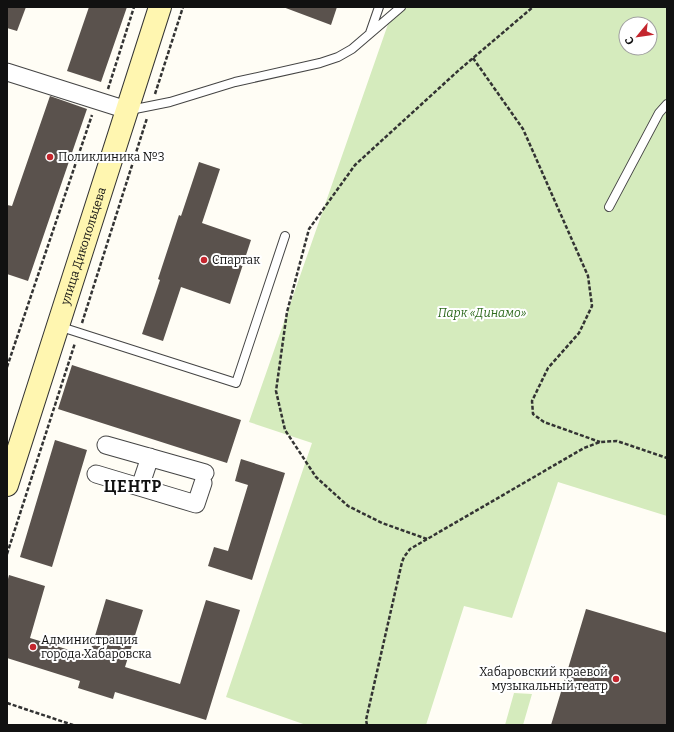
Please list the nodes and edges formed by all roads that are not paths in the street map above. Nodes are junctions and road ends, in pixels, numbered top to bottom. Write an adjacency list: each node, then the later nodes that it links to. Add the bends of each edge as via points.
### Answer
1 (160, 7): 7 (main road, улица Дикопольцева)
2 (379, 7): 4 (lane)
3 (401, 7): 4 (lane)
4 (368, 36): 7 (lane, via 352,50 320,63 235,82 170,102)
5 (7, 72): 7 (street)
6 (667, 104): 8 (lane, via 659,113)
7 (127, 110): 10 (main road, улица Дикопольцева)
8 (608, 207)
9 (285, 236): 10 (lane, via 236,383)
10 (57, 326): 14 (main road, улица Дикопольцева)
11 (106, 445): 12 (street)
12 (150, 457): 15 (street); 15 (street, via 204,478 196,504)
13 (96, 474): 15 (street)
14 (7, 485)
15 (140, 487)

